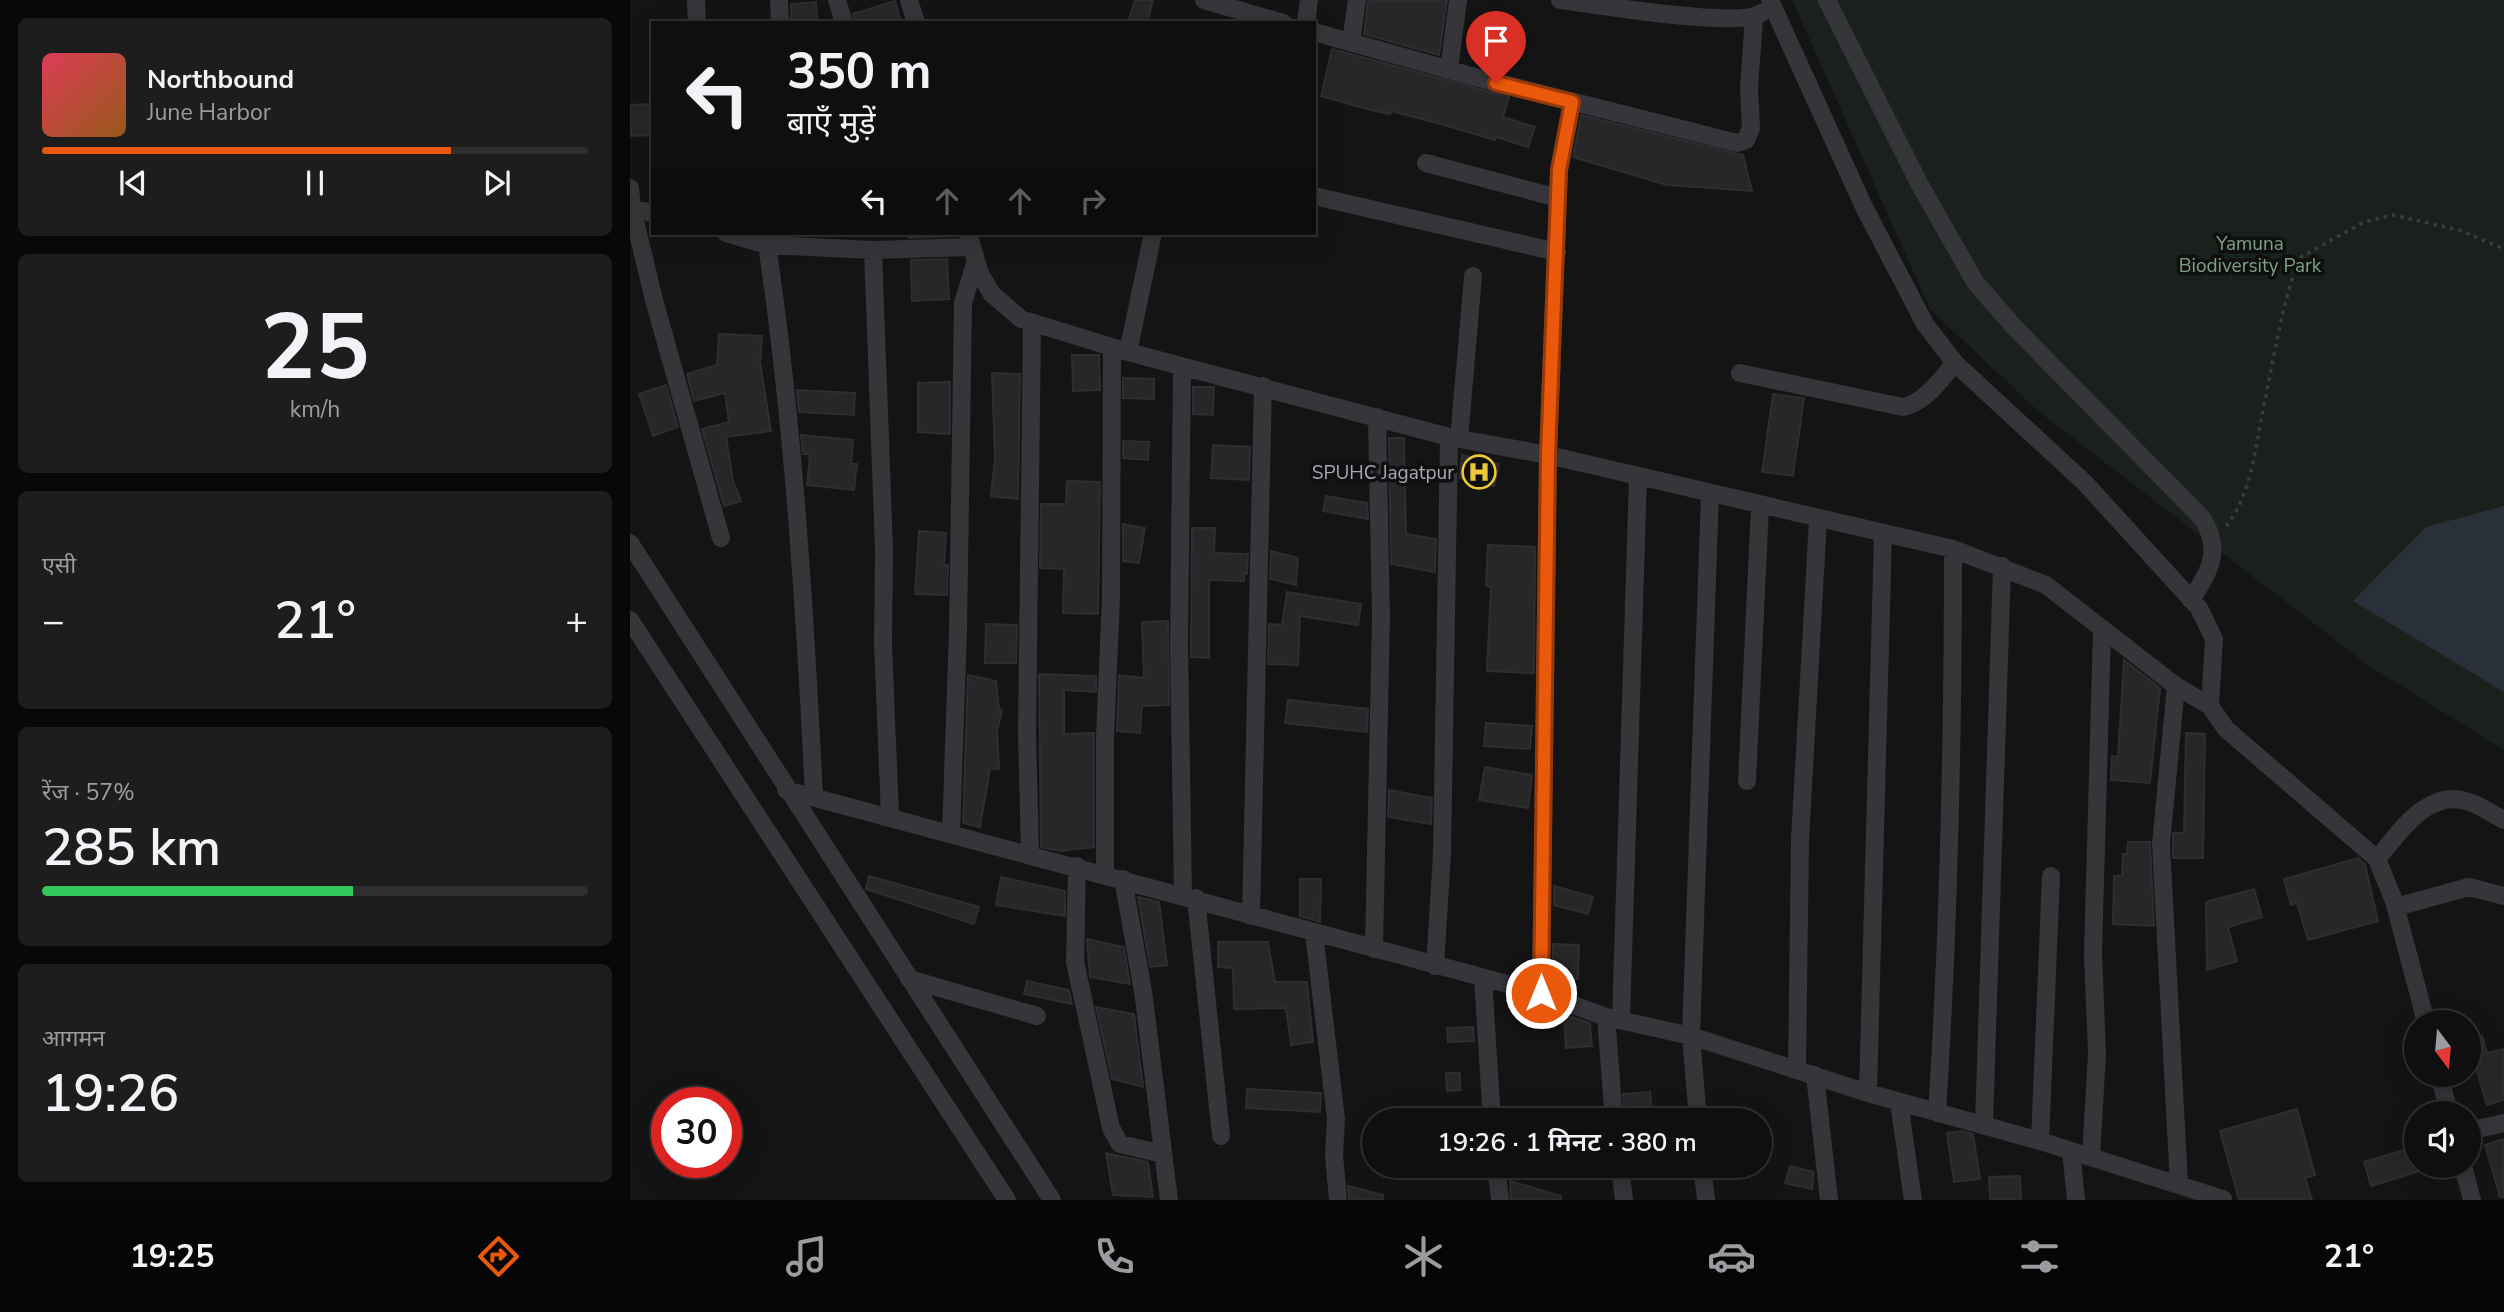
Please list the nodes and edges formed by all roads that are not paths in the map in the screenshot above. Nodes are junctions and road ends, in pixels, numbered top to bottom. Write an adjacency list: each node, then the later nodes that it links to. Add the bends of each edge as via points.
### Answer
1 (696, 0): 13 (street)
2 (779, 0): 14 (street)
3 (837, 0): 15 (street)
4 (909, 0): 16 (street)
5 (1309, 0): 18 (street)
6 (1357, 0): 20 (street)
7 (1458, 0): 21 (street)
8 (1560, 0): 12 (street)
9 (1827, 0): 56 (street, via 1920,186 1975,282 2203,519 2213,536 2213,559)
10 (1214, 1): 17 (street)
11 (1771, 2): 12 (street); 40 (street, via 1896,272 1925,324)
12 (1754, 19): 22 (street, via 1751,128 1746,140 1737,144 1698,136)
13 (697, 21)
14 (780, 21)
15 (843, 21)
16 (915, 21)
17 (1277, 21)
18 (1306, 21)
19 (1316, 33): 20 (street)
20 (1351, 42): 21 (street)
21 (1449, 70): 22 (street)
22 (1572, 102): 26 (street)
23 (1426, 163): 26 (street)
24 (630, 188): 27 (street)
25 (1316, 196): 36 (street)
26 (1558, 198): 36 (street)
27 (631, 208): 28 (street); 52 (street)
28 (651, 213)
29 (733, 235): 33 (street)
30 (1152, 235): 39 (street)
31 (788, 239): 33 (street); 35 (street)
32 (906, 241): 34 (street); 35 (street)
33 (767, 245): 63 (street, via 779,322)
34 (971, 247): 38 (street, via 992,294); 66 (street, via 963,303)
35 (873, 250): 64 (street)
36 (1557, 252): 46 (street)
37 (1473, 276): 45 (street)
38 (1032, 323): 39 (street); 67 (street)
39 (1120, 350): 41 (street); 70 (street, via 1105,737)
40 (1955, 363): 42 (street, via 1928,394 1903,407); 56 (street, via 2085,483)
41 (1182, 367): 43 (street); 72 (street, via 1179,660)
42 (1740, 373)
43 (1263, 386): 44 (street); 75 (street)
44 (1377, 417): 45 (street); 77 (street, via 1381,617)
45 (1454, 438): 46 (street); 78 (street)
46 (1548, 455): 47 (street); 81 (street)
47 (1638, 477): 48 (street); 84 (street)
48 (1710, 493): 49 (street); 85 (street)
49 (1760, 507): 50 (street); 61 (street)
50 (1818, 519): 51 (street); 86 (street, via 1800,840)
51 (1883, 533): 54 (street); 87 (street)
52 (721, 538)
53 (630, 543): 62 (street)
54 (1953, 550): 55 (street); 92 (street, via 1953,722)
55 (2002, 566): 58 (street, via 2046,585); 94 (street)
56 (2191, 600): 60 (street, via 2214,639)
57 (630, 620): 107 (street)
58 (2102, 630): 59 (street); 100 (street, via 2093,954 2097,1054)
59 (2176, 686): 60 (street); 105 (street, via 2161,844)
60 (2210, 706): 68 (street, via 2226,729)
61 (1746, 781)
62 (786, 790): 63 (street); 79 (street, via 851,883)
63 (814, 796): 64 (street)
64 (890, 816): 66 (street)
65 (2504, 820): 68 (street, via 2469,802 2437,802 2406,825)
66 (951, 833): 67 (street)
67 (1030, 854): 69 (street)
68 (2377, 859): 74 (street)
69 (1077, 866): 70 (street); 99 (street, via 1076,961 1111,1128 1120,1144)
70 (1114, 876): 72 (street); 99 (street, via 1143,991)
71 (2051, 876): 97 (street)
72 (1190, 896): 75 (street); 96 (street)
73 (2504, 896): 74 (street, via 2469,887)
74 (2396, 907): 82 (street)
75 (1251, 916): 76 (street)
76 (1314, 933): 77 (street); 110 (street, via 1336,1119)
77 (1374, 949): 78 (street)
78 (1435, 966): 80 (street)
79 (909, 979): 83 (street); 108 (street)
80 (1483, 979): 81 (street); 89 (street)
81 (1541, 993): 84 (street)
82 (2423, 1010)
83 (1037, 1016)
84 (1614, 1018): 85 (street); 90 (street)
85 (1691, 1036): 86 (street); 91 (street)
86 (1806, 1072): 87 (street); 114 (street)
87 (1868, 1093): 88 (street)
88 (1899, 1102): 92 (street); 115 (street)
89 (1491, 1108)
90 (1614, 1108)
91 (1698, 1108)
92 (1937, 1113): 94 (street)
93 (2504, 1123): 95 (street)
94 (1984, 1125): 97 (street)
95 (2481, 1128)
96 (1221, 1136)
97 (2040, 1141): 98 (street)
98 (2071, 1151): 100 (street); 116 (street)
99 (1163, 1154): 109 (street)
100 (2091, 1157): 105 (street)
101 (1497, 1178): 111 (street)
102 (1621, 1178): 112 (street)
103 (1703, 1178): 113 (street)
104 (2466, 1178): 117 (street)
105 (2179, 1185): 106 (street)
106 (2223, 1199)
107 (1007, 1200)
108 (1052, 1200)
109 (1169, 1200)
110 (1338, 1200)
111 (1500, 1200)
112 (1624, 1200)
113 (1706, 1200)
114 (1829, 1200)
115 (1913, 1200)
116 (2076, 1200)
117 (2472, 1200)

